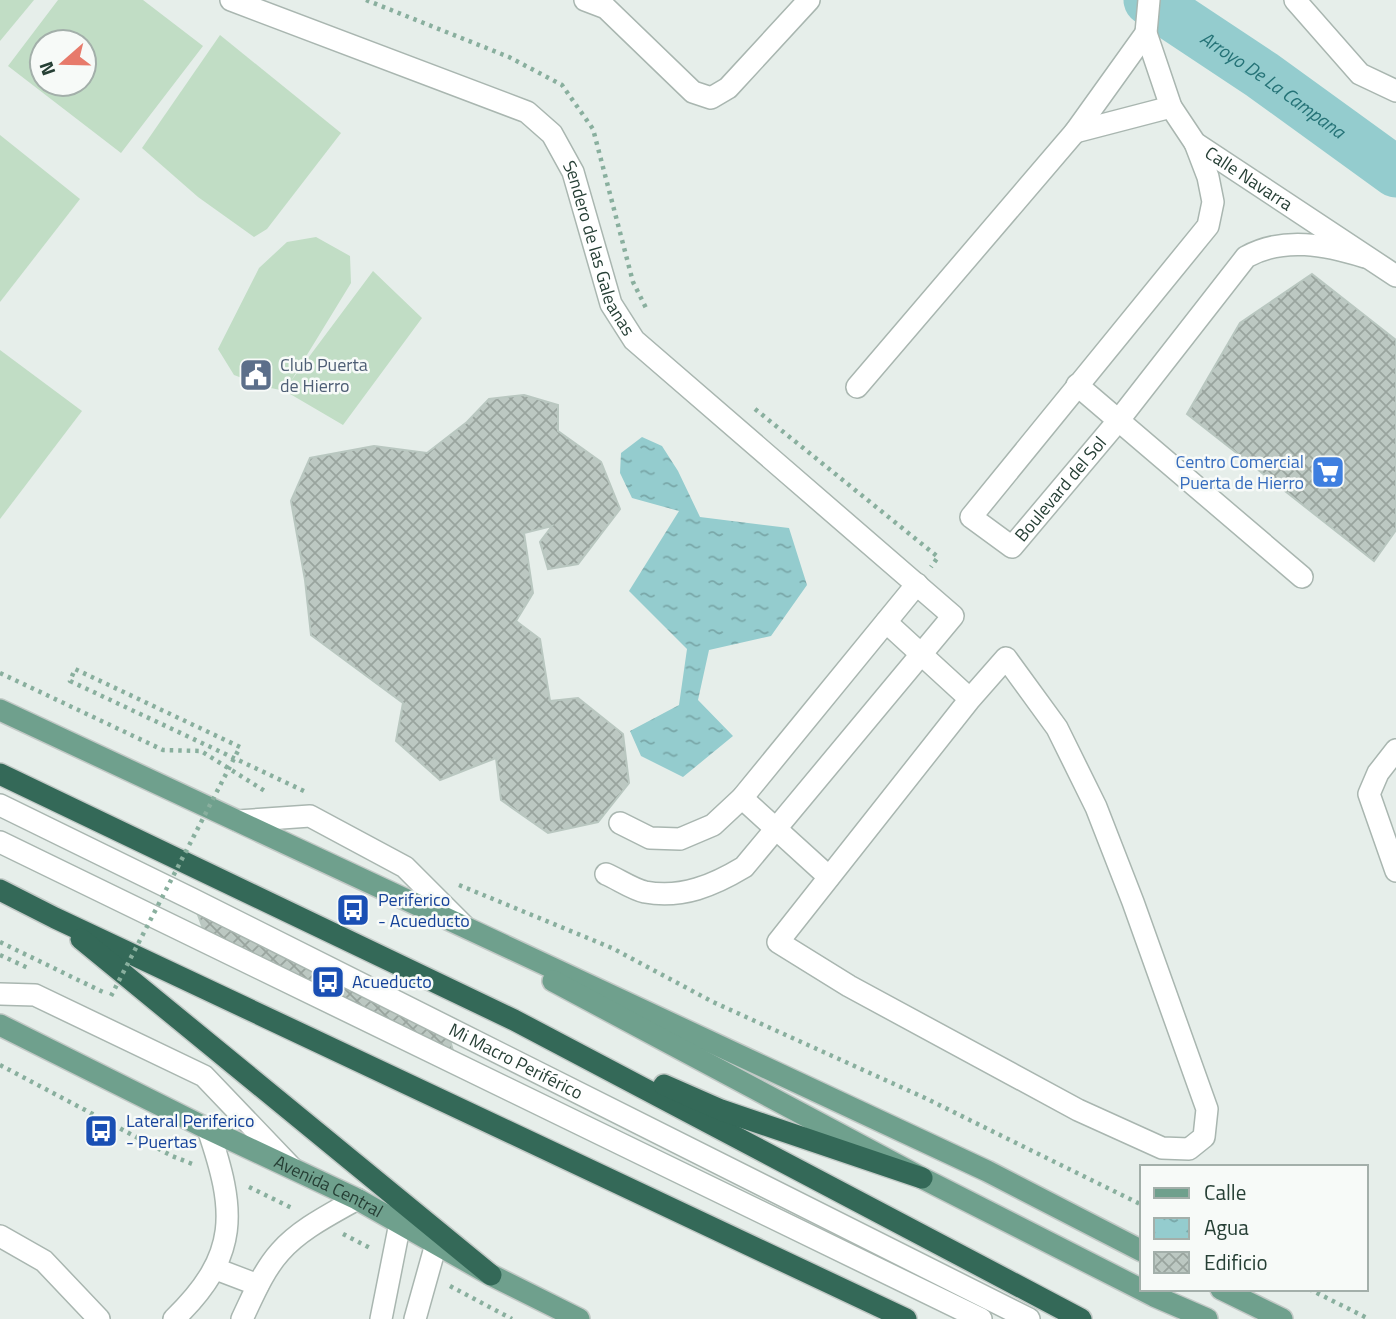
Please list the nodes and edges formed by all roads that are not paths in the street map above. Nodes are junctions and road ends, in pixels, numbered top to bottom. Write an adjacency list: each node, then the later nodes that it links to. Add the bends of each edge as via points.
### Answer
1 (231, 0): 16 (street, Sendero de las Galeanas, via 527,112 552,134 573,173 611,304 634,340)
2 (585, 0): 3 (street, via 606,8 693,92 711,98 728,88)
3 (809, 0)
4 (1295, 0): 6 (street, via 1360,74)
5 (1147, 16): 7 (street, Calle Navarra); 8 (street)
6 (1396, 91)
7 (1171, 107): 8 (street); 9 (street, Calle Navarra)
8 (1075, 132): 13 (street)
9 (1195, 143): 10 (street, Calle Navarra); 12 (street, Boulevard del Sol, via 1213,202 1208,226)
10 (1365, 257): 11 (street, Calle Navarra); 14 (street, Boulevard del Sol, via 1305,244 1259,250 1246,257)
11 (1396, 276)
12 (1077, 385): 14 (street); 14 (street, Boulevard del Sol, via 971,517 1012,547)
13 (856, 387)
14 (1118, 421): 15 (street)
15 (1302, 577)
16 (917, 584): 17 (street); 18 (street, Sendero de las Galeanas, via 953,616)
17 (886, 622): 18 (street); 23 (street)
18 (921, 655): 19 (street); 27 (street)
19 (970, 699): 31 (street); 31 (street, via 1006,658 1057,728 1096,807 1133,902 1207,1110 1204,1137 1189,1149 1162,1148 1078,1110 849,986 778,942)
20 (0, 710): 25 (main road)
21 (1396, 750): 29 (street, via 1369,794)
22 (0, 774): 36 (highway)
23 (742, 798): 26 (street, via 713,825 680,839 650,838); 27 (street)
24 (0, 805): 60 (street, Mi Macro Periférico)
25 (238, 821): 34 (main road); 34 (street, via 310,816 405,867)
26 (620, 823)
27 (776, 828): 30 (street, via 744,866 716,883 682,892 644,892); 31 (street)
28 (0, 842): 59 (street, Mi Macro Periférico)
29 (1396, 871)
30 (606, 874)
31 (829, 877)
32 (0, 890): 33 (highway)
33 (55, 918): 47 (highway); 58 (highway)
34 (463, 925): 40 (main road, via 567,989); 45 (main road, via 987,1171)
35 (0, 994): 39 (street, via 35,995 204,1076)
36 (514, 1020): 40 (highway, via 721,1110); 61 (highway)
37 (0, 1025): 38 (main road, Avenida Central)
38 (208, 1129): 39 (main road, Avenida Central); 46 (street, via 228,1198 228,1231)
39 (291, 1167): 41 (main road, Avenida Central)
40 (922, 1178): 49 (main road)
41 (357, 1199): 42 (main road, Avenida Central); 48 (street, via 280,1251)
42 (400, 1223): 44 (main road, Avenida Central); 55 (street)
43 (0, 1236): 52 (street, via 44,1261)
44 (436, 1244): 47 (main road, Avenida Central); 56 (street)
45 (1140, 1250)
46 (216, 1269): 48 (street); 53 (street)
47 (491, 1275): 57 (main road, Avenida Central)
48 (258, 1285): 54 (street)
49 (1140, 1289)
50 (1144, 1291): 62 (main road)
51 (1225, 1291): 63 (main road)
52 (99, 1319)
53 (174, 1319)
54 (242, 1319)
55 (381, 1319)
56 (415, 1319)
57 (579, 1319)
58 (906, 1319)
59 (981, 1319)
60 (1029, 1319)
61 (1081, 1319)
62 (1207, 1319)
63 (1282, 1319)

